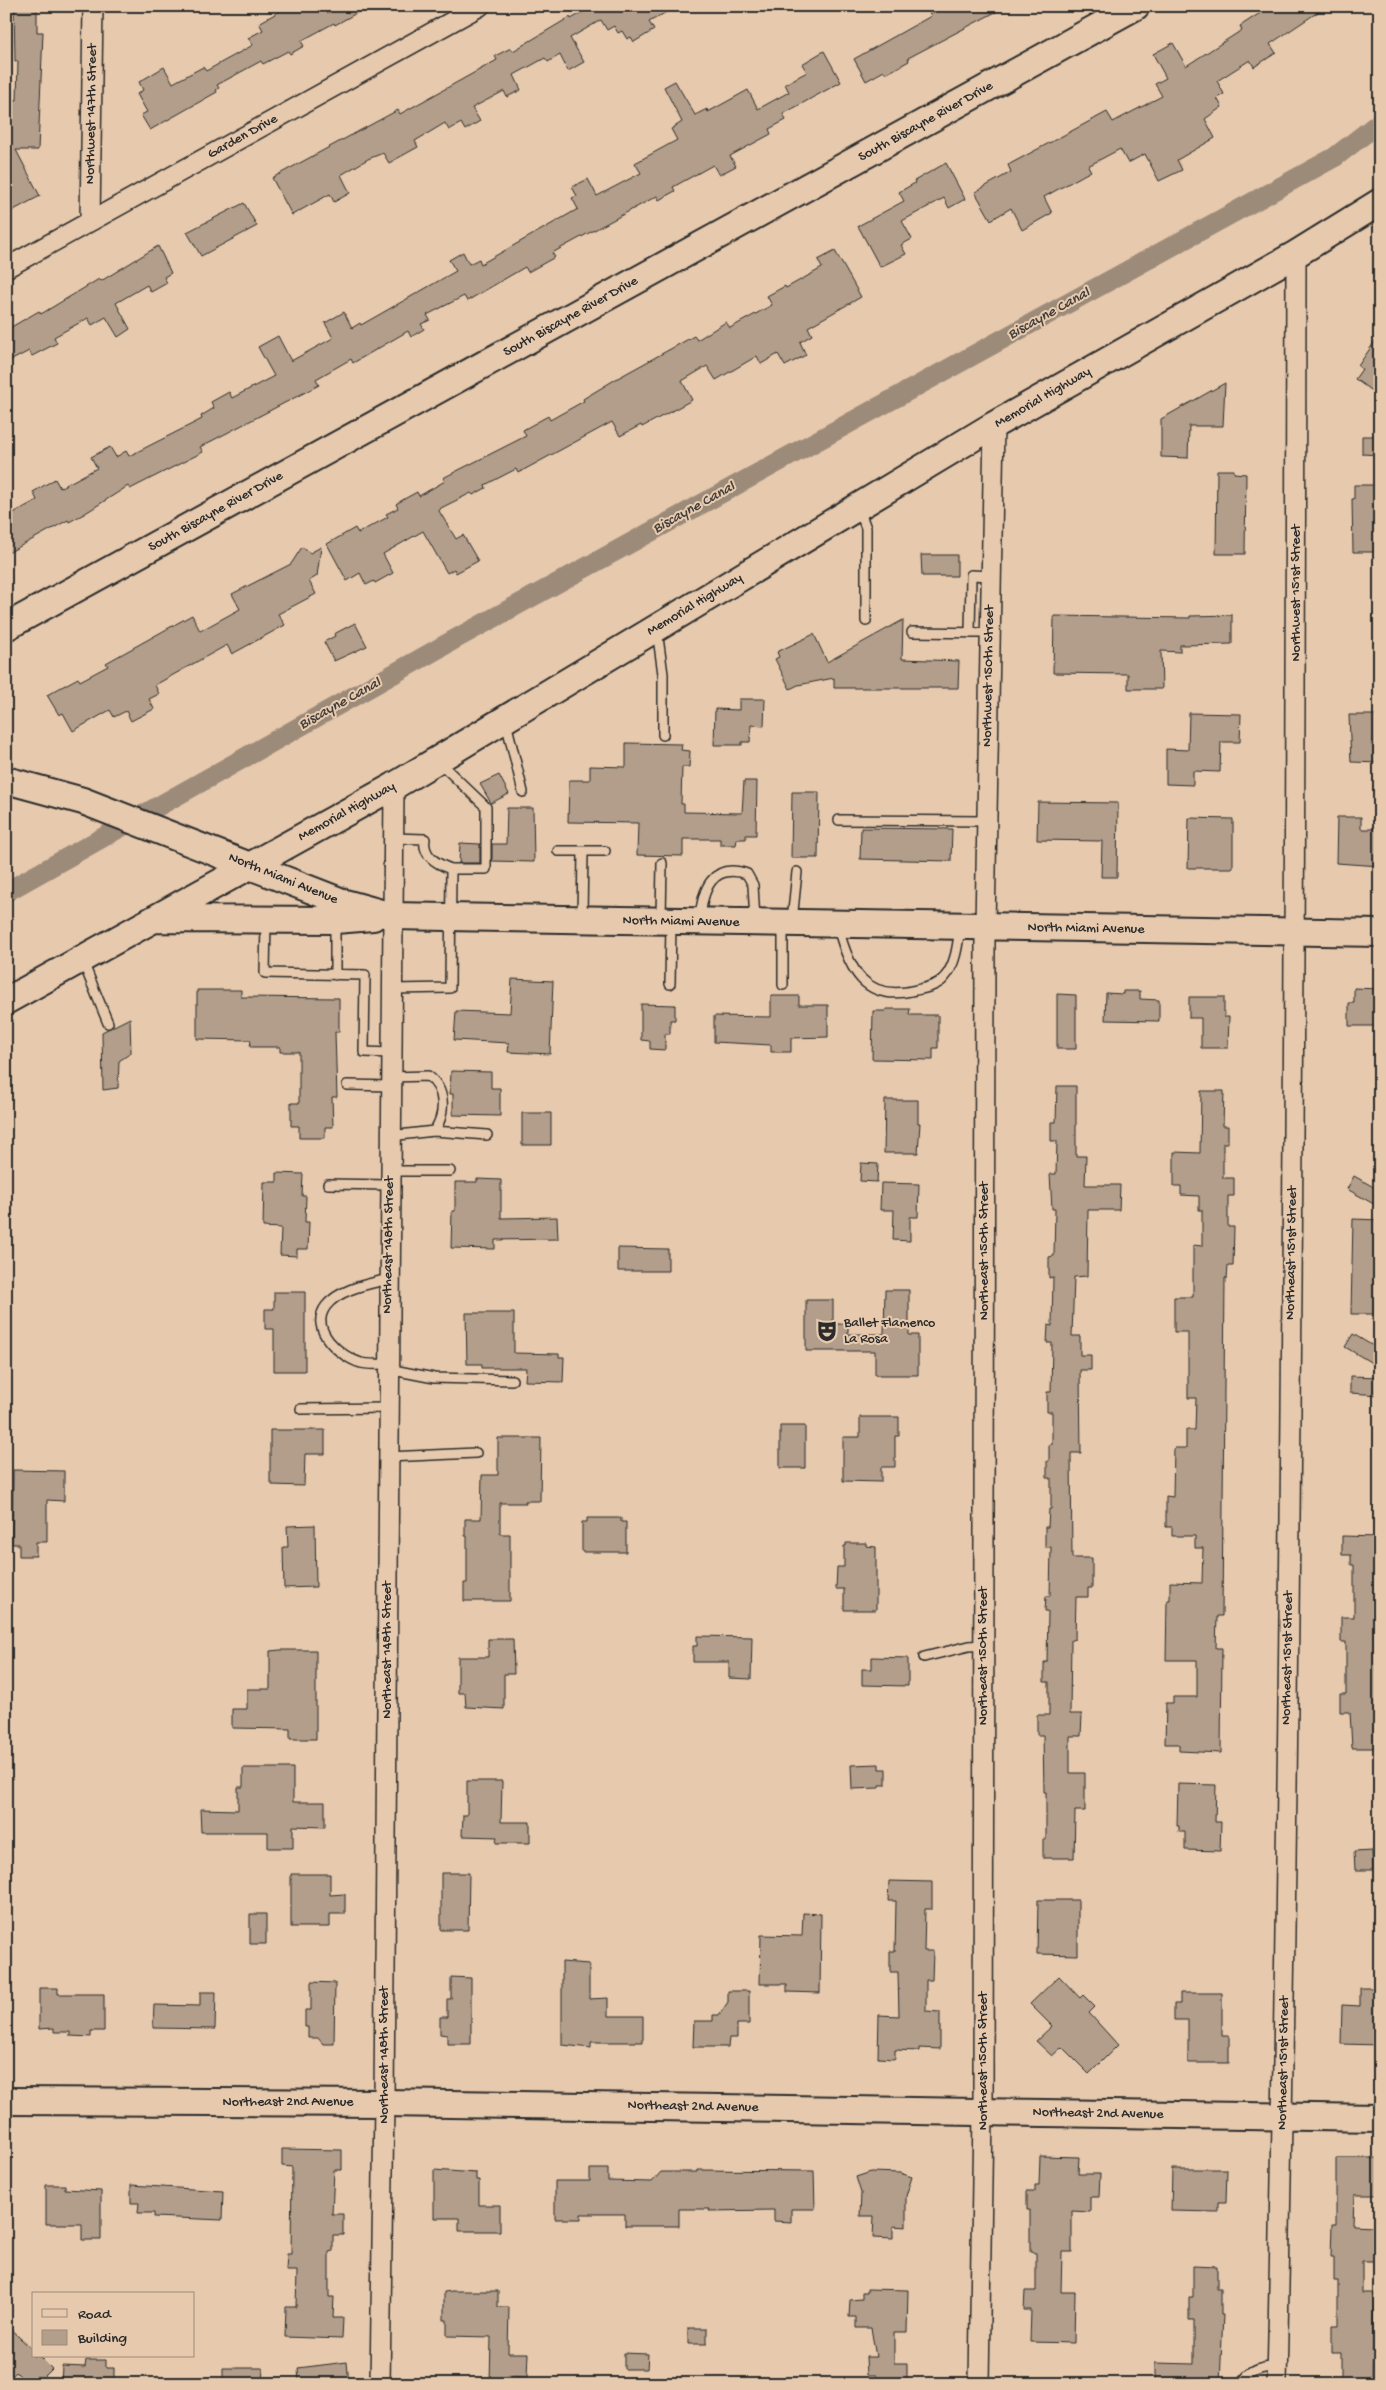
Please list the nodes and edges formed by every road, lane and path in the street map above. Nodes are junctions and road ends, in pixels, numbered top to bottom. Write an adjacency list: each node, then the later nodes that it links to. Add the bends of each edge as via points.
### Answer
1 (94, 6): 5 (street, Northwest 147th Street)
2 (480, 6): 5 (street, Garden Drive)
3 (1136, 6): 12 (street, South Biscayne River Drive)
4 (1380, 202): 6 (street, Memorial Highway)
5 (90, 221): 7 (street, Garden Drive)
6 (1296, 254): 8 (street, Memorial Highway); 45 (street, Northwest 151st Street)
7 (6, 268)
8 (994, 425): 9 (street, Memorial Highway); 10 (street, Northwest 150th Street)
9 (859, 506): 11 (lane, via 866,528); 13 (street, Memorial Highway)
10 (991, 576): 15 (lane, via 971,575); 16 (street, Northwest 150th Street)
11 (866, 622)
12 (6, 627)
13 (657, 628): 17 (street, Memorial Highway); 18 (lane, via 663,674)
14 (912, 632): 15 (lane)
15 (970, 633): 16 (lane)
16 (990, 633): 24 (street, Northwest 150th Street)
17 (505, 719): 19 (street, Memorial Highway); 22 (lane)
18 (663, 735)
19 (437, 760): 21 (street, Memorial Highway); 31 (lane, via 486,807 486,869)
20 (6, 780): 30 (street, North Miami Avenue, via 83,801)
21 (394, 786): 25 (street, Northeast 148th Street); 30 (street, Memorial Highway)
22 (523, 792)
23 (839, 820): 24 (lane)
24 (987, 821): 44 (street, Northwest 150th Street)
25 (393, 838): 31 (lane, via 425,839 426,850 436,864); 33 (street, Northeast 148th Street)
26 (558, 851): 27 (lane)
27 (583, 851): 28 (lane); 38 (lane)
28 (605, 851)
29 (662, 863): 39 (lane)
30 (250, 865): 33 (street, North Miami Avenue, via 345,903); 36 (street, Memorial Highway)
31 (451, 869): 34 (lane)
32 (797, 872): 42 (lane)
33 (392, 916): 34 (street, North Miami Avenue); 37 (street); 51 (street, Northeast 148th Street)
34 (450, 918): 38 (street, North Miami Avenue); 51 (lane, via 450,988)
35 (266, 919): 36 (street); 37 (street); 48 (lane, via 265,973)
36 (152, 920): 47 (street, Memorial Highway)
37 (335, 920): 48 (lane)
38 (582, 920): 39 (street, North Miami Avenue)
39 (666, 922): 40 (street, North Miami Avenue); 49 (lane)
40 (700, 922): 41 (street, North Miami Avenue); 41 (lane, via 705,890 713,878 730,870 747,874 753,884)
41 (755, 923): 42 (street, North Miami Avenue)
42 (787, 924): 43 (street, North Miami Avenue); 50 (lane)
43 (838, 925): 44 (street, North Miami Avenue); 44 (lane, via 846,956 864,982 877,990 895,994 932,986 944,978)
44 (972, 927): 45 (street, North Miami Avenue); 70 (street, Northeast 150th Street)
45 (1294, 932): 46 (street, North Miami Avenue); 75 (street, Northeast 151st Street)
46 (1380, 933)
47 (82, 959): 52 (street, Memorial Highway); 53 (lane)
48 (335, 975): 54 (lane, via 365,975 364,1052)
49 (670, 984)
50 (783, 985)
51 (391, 989): 54 (street, Northeast 148th Street)
52 (6, 1001)
53 (108, 1023)
54 (391, 1053): 55 (street, Northeast 148th Street)
55 (391, 1081): 56 (lane); 57 (lane, via 428,1076 440,1088 441,1115); 59 (street, Northeast 148th Street)
56 (347, 1085)
57 (434, 1131): 58 (lane); 59 (lane)
58 (487, 1135)
59 (390, 1136): 61 (street, Northeast 148th Street)
60 (450, 1171): 61 (lane)
61 (390, 1178): 62 (lane); 63 (street, Northeast 148th Street)
62 (328, 1184)
63 (389, 1279): 64 (street, Northeast 148th Street); 64 (lane, via 334,1298 322,1315 327,1340 347,1358 363,1364)
64 (388, 1366): 65 (lane, via 434,1378); 66 (street, Northeast 148th Street)
65 (512, 1380)
66 (388, 1408): 67 (lane); 69 (street, Northeast 148th Street)
67 (302, 1409)
68 (476, 1454): 69 (lane)
69 (388, 1456): 73 (street, Northeast 148th Street)
70 (983, 1645): 71 (lane); 74 (street, Northeast 150th Street)
71 (924, 1657)
72 (6, 2101): 73 (street, Northeast 2nd Avenue)
73 (384, 2103): 74 (street, Northeast 2nd Avenue); 78 (street, Northeast 148th Street)
74 (983, 2112): 75 (street, Northeast 2nd Avenue); 79 (street, Northeast 150th Street)
75 (1283, 2117): 76 (street, Northeast 2nd Avenue); 77 (street, Northeast 151st Street)
76 (1380, 2118)
77 (1278, 2375): 80 (lane, via 1258,2368 1244,2378)
78 (380, 2384)
79 (979, 2384)
80 (1242, 2384)

